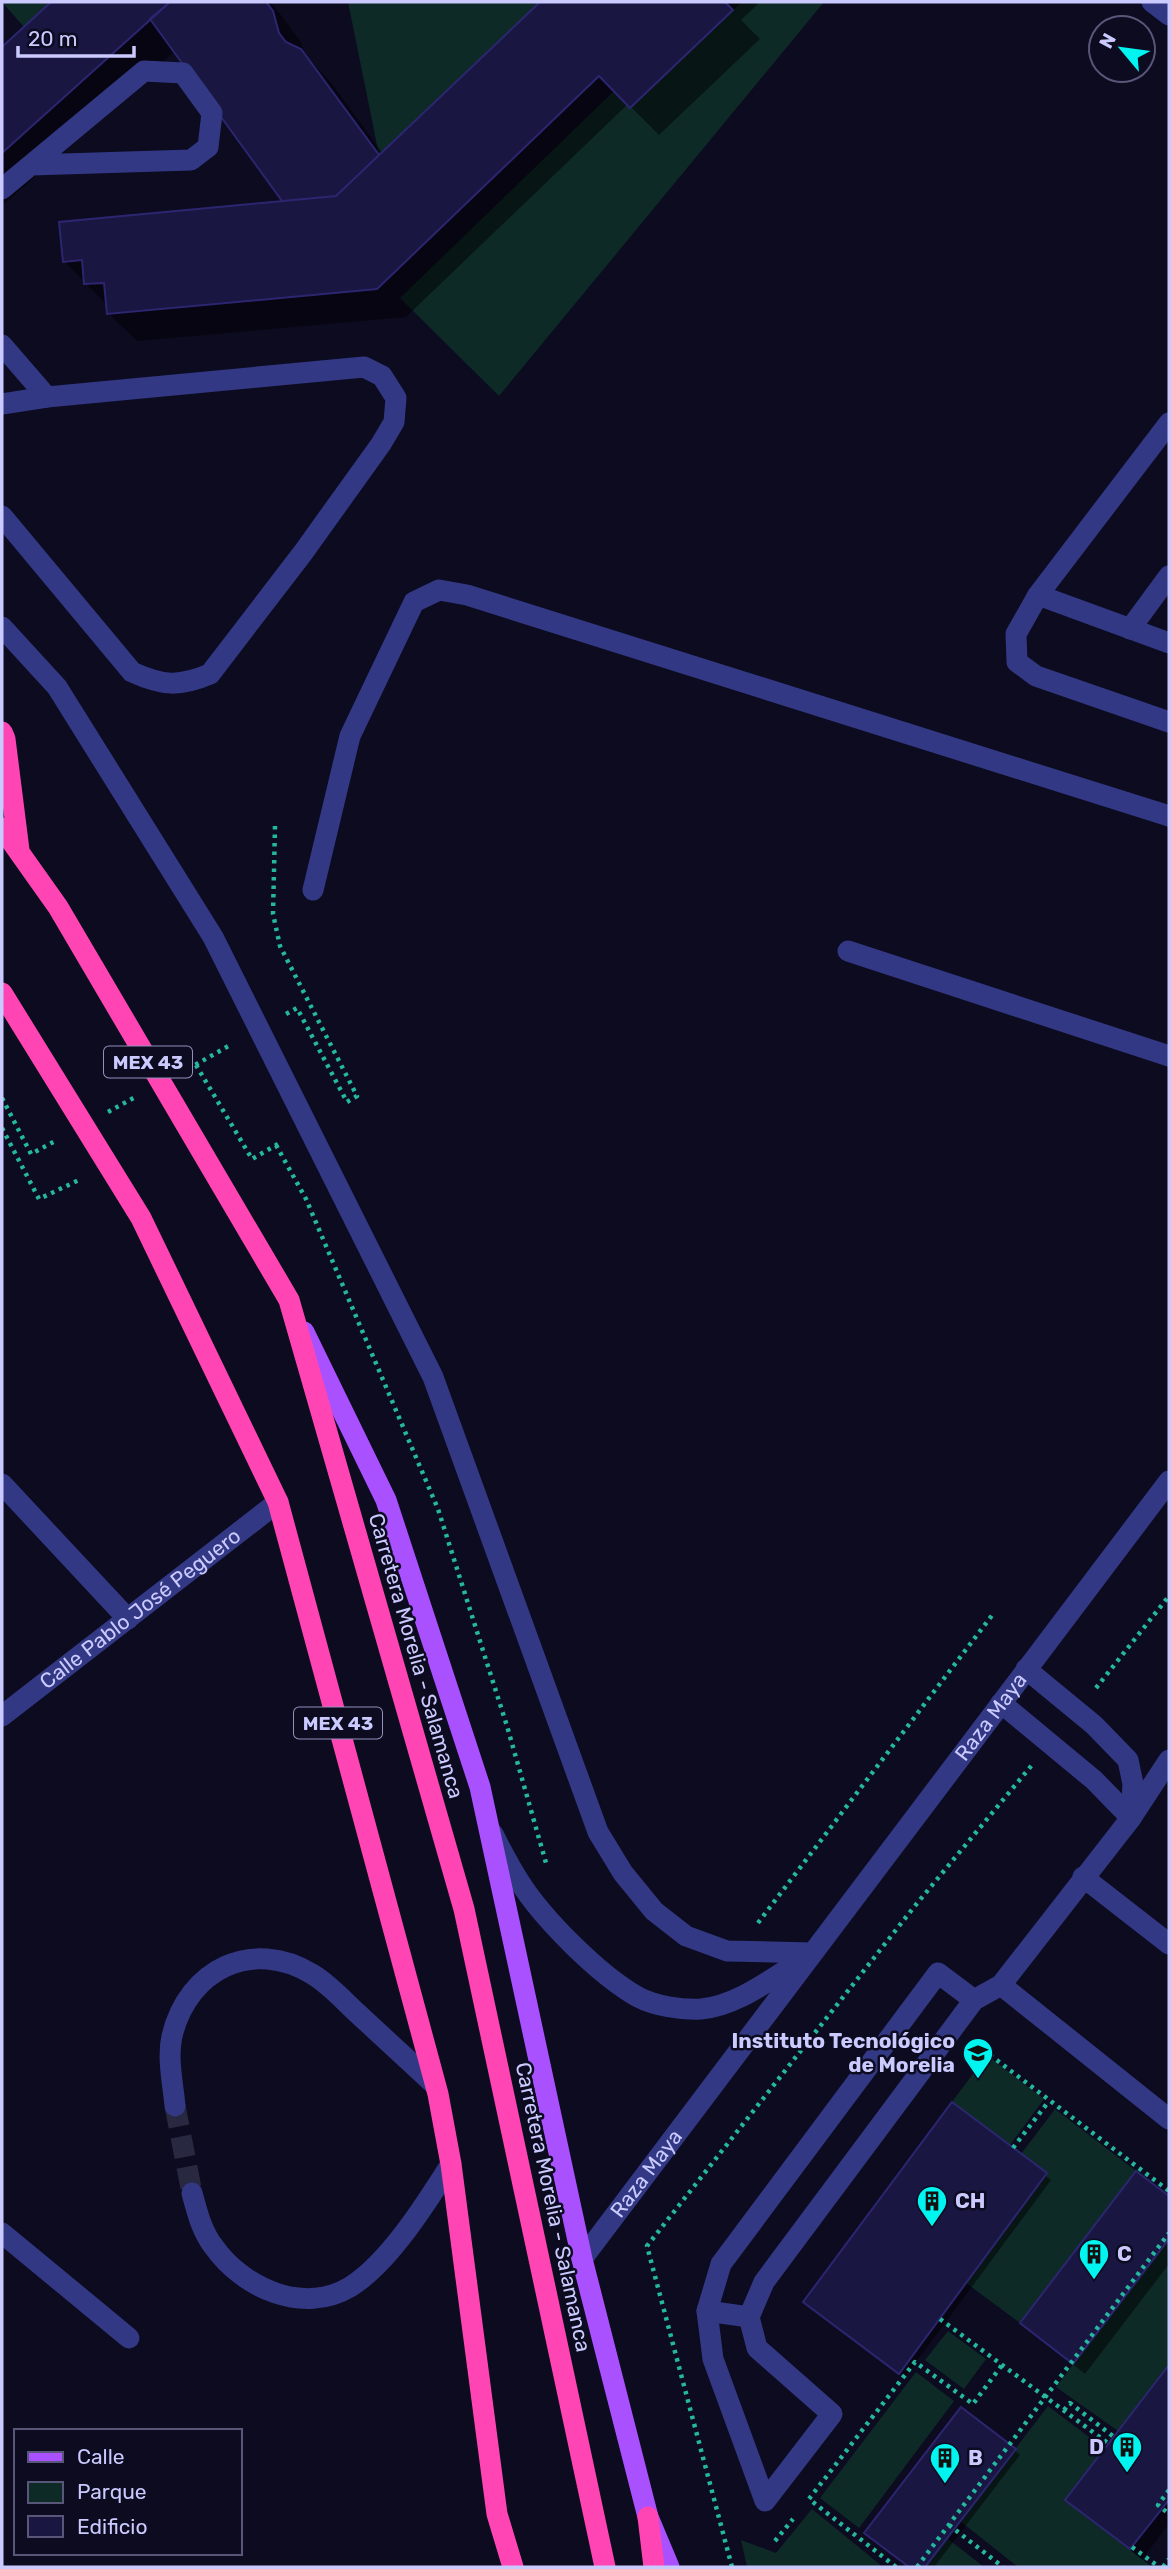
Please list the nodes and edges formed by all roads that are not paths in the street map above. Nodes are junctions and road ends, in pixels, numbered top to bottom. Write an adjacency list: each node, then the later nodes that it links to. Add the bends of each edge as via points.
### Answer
1 (1152, 2): 2 (street)
2 (1169, 15)
3 (31, 165): 3 (street, via 191,160 208,147 212,113 183,73 144,71); 4 (street)
4 (2, 189)
5 (2, 345): 6 (street)
6 (47, 397): 7 (street); 9 (street, via 364,367 382,376 396,398 394,422 381,444 302,554 210,674 188,683 156,683 132,672)
7 (2, 404)
8 (1169, 423): 11 (street)
9 (2, 516)
10 (1169, 576): 13 (street)
11 (1038, 595): 13 (street); 15 (street, via 1016,634 1017,662 1036,676)
12 (2, 627): 37 (street, via 57,687 213,937 433,1377 598,1832 623,1873 654,1911 687,1936 727,1951)
13 (1130, 629): 14 (street)
14 (1169, 643)
15 (1169, 722)
16 (2, 732): 19 (highway)
17 (1169, 816): 20 (street, via 439,590 414,602 350,736)
18 (2, 828): 19 (highway, Carretera Morelia - Salamanca / MEX 43)
19 (19, 852): 24 (highway, Carretera Morelia - Salamanca / MEX 43, via 58,907)
20 (313, 890)
21 (848, 951): 23 (street)
22 (2, 993): 27 (highway, MEX 43, via 141,1218)
23 (1169, 1056)
24 (289, 1300): 34 (main road, via 386,1500); 54 (highway, Carretera Morelia - Salamanca / MEX 43, via 464,1909)
25 (1169, 1482): 29 (street, Raza Maya)
26 (2, 1484): 28 (street)
27 (278, 1502): 28 (street, Calle Pablo José Peguero); 40 (highway, MEX 43)
28 (128, 1619): 31 (street, Calle Pablo José Peguero)
29 (1026, 1669): 30 (street, Raza Maya); 33 (street, via 1128,1760 1133,1784)
30 (1001, 1703): 33 (street, via 1094,1780); 37 (street, Raza Maya)
31 (2, 1716)
32 (1169, 1760): 33 (street)
33 (1130, 1818): 35 (street)
34 (491, 1831): 37 (street, Raza Maya, via 519,1882 556,1930 639,1998 668,2007 702,2009 757,1987); 46 (main road)
35 (1083, 1877): 36 (street); 38 (street)
36 (1169, 1944)
37 (813, 1953): 46 (street, Raza Maya)
38 (1001, 1985): 39 (street); 42 (street)
39 (974, 2000): 47 (street, via 938,1973 721,2264); 48 (street, via 764,2282)
40 (435, 2085): 41 (street, via 328,1985 294,1965 270,1957 251,1958 208,1975 180,2014 172,2037 170,2066); 43 (highway, MEX 43)
41 (175, 2106)
42 (1169, 2119)
43 (451, 2164): 44 (street, via 417,2217 366,2274 349,2287 305,2299 277,2295 233,2268 214,2247); 50 (highway, MEX 43)
44 (191, 2193)
45 (2, 2233): 49 (street)
46 (582, 2259): 51 (main road)
47 (707, 2311): 48 (street); 48 (street, via 713,2359 765,2501 832,2414 757,2348)
48 (749, 2317)
49 (129, 2338)
50 (497, 2514): 52 (main road); 53 (highway, MEX 43)
51 (648, 2518): 55 (highway); 56 (main road)
52 (504, 2567)
53 (513, 2567)
54 (605, 2567)
55 (654, 2567)
56 (669, 2567)

